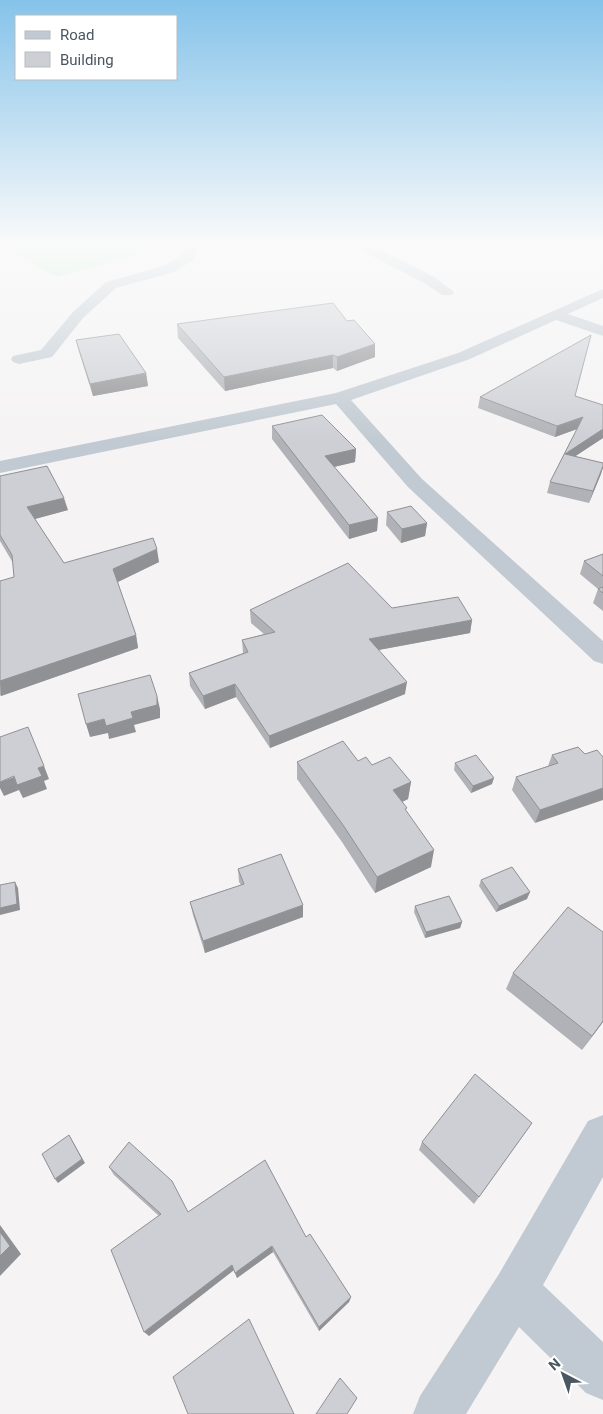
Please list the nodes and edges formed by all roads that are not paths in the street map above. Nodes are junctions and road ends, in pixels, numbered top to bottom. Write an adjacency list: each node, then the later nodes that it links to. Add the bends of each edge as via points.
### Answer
1 (82, 311): 5 (street, via 46,354)
2 (565, 311): 3 (street)
3 (556, 315): 4 (street); 6 (street, via 464,356)
4 (603, 331)
5 (19, 359)
6 (340, 398): 7 (street); 8 (street, via 414,483)
7 (0, 467)
8 (603, 655)
9 (603, 1136): 10 (street)
10 (515, 1290): 11 (street); 12 (street)
11 (603, 1376)
12 (438, 1414)

